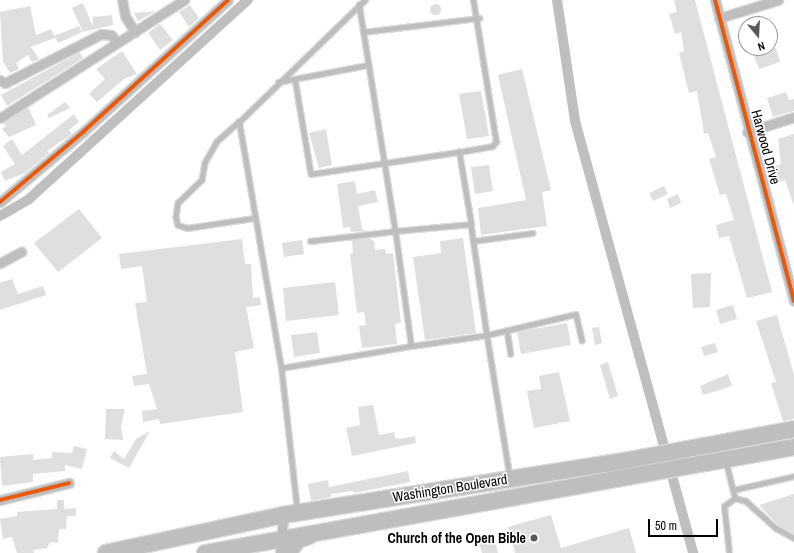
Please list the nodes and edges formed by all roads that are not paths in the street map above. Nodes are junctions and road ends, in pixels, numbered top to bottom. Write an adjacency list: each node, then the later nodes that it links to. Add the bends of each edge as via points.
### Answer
1 (122, 0): 11 (street, via 125,16)
2 (184, 0): 11 (street)
3 (228, 0): 24 (street, via 83,132)
4 (365, 0): 8 (lane)
5 (473, 0): 9 (lane)
6 (715, 0): 10 (street, Harwood Drive)
7 (778, 0): 10 (street)
8 (359, 5): 12 (lane); 17 (lane)
9 (479, 18): 12 (lane); 22 (lane, via 496,142 492,146)
10 (719, 18): 21 (street, Harwood Drive)
11 (135, 32): 13 (street)
12 (363, 32): 14 (lane)
13 (117, 42): 16 (street, via 111,35 101,34 5,83); 19 (street)
14 (368, 65): 15 (lane); 23 (lane)
15 (295, 79): 17 (lane); 23 (lane, via 311,174)
16 (0, 80)
17 (277, 82): 20 (lane)
18 (794, 117): 21 (street)
19 (0, 118)
20 (239, 122): 25 (lane); 25 (lane, via 217,142 205,163 202,180 178,203 176,217 178,225 187,228)
21 (748, 132): 33 (street, Harwood Drive)
22 (459, 152): 23 (lane); 26 (lane)
23 (382, 163): 27 (lane)
24 (0, 202)
25 (254, 218): 39 (lane)
26 (470, 224): 27 (lane); 30 (lane)
27 (395, 231): 29 (lane); 37 (lane)
28 (532, 233): 30 (lane)
29 (310, 241)
30 (473, 241): 35 (lane)
31 (21, 252): 32 (street)
32 (0, 263)
33 (794, 301)
34 (507, 330): 35 (lane); 36 (lane, via 576,314); 38 (lane)
35 (487, 335): 37 (lane); 44 (lane)
36 (582, 340)
37 (412, 346): 39 (lane)
38 (511, 354)
39 (281, 368): 49 (lane)
40 (794, 429): 44 (highway, Washington Boulevard)
41 (794, 447): 42 (highway, Washington Boulevard)
42 (726, 460): 46 (lane); 50 (highway, Washington Boulevard)
43 (794, 476): 46 (lane)
44 (510, 479): 49 (highway, Washington Boulevard)
45 (69, 483): 48 (street)
46 (733, 490): 47 (lane)
47 (735, 498): 51 (lane, via 746,501 776,528); 58 (lane, via 724,506)
48 (0, 500)
49 (290, 514): 52 (street); 54 (highway, Washington Boulevard)
50 (336, 528): 52 (highway, Washington Boulevard); 57 (highway, via 298,540)
51 (794, 538)
52 (280, 545): 53 (highway, Washington Boulevard)
53 (226, 548): 55 (highway, Washington Boulevard); 56 (highway, via 262,549)
54 (106, 553)
55 (205, 553)
56 (268, 553)
57 (288, 553)
58 (729, 553)

